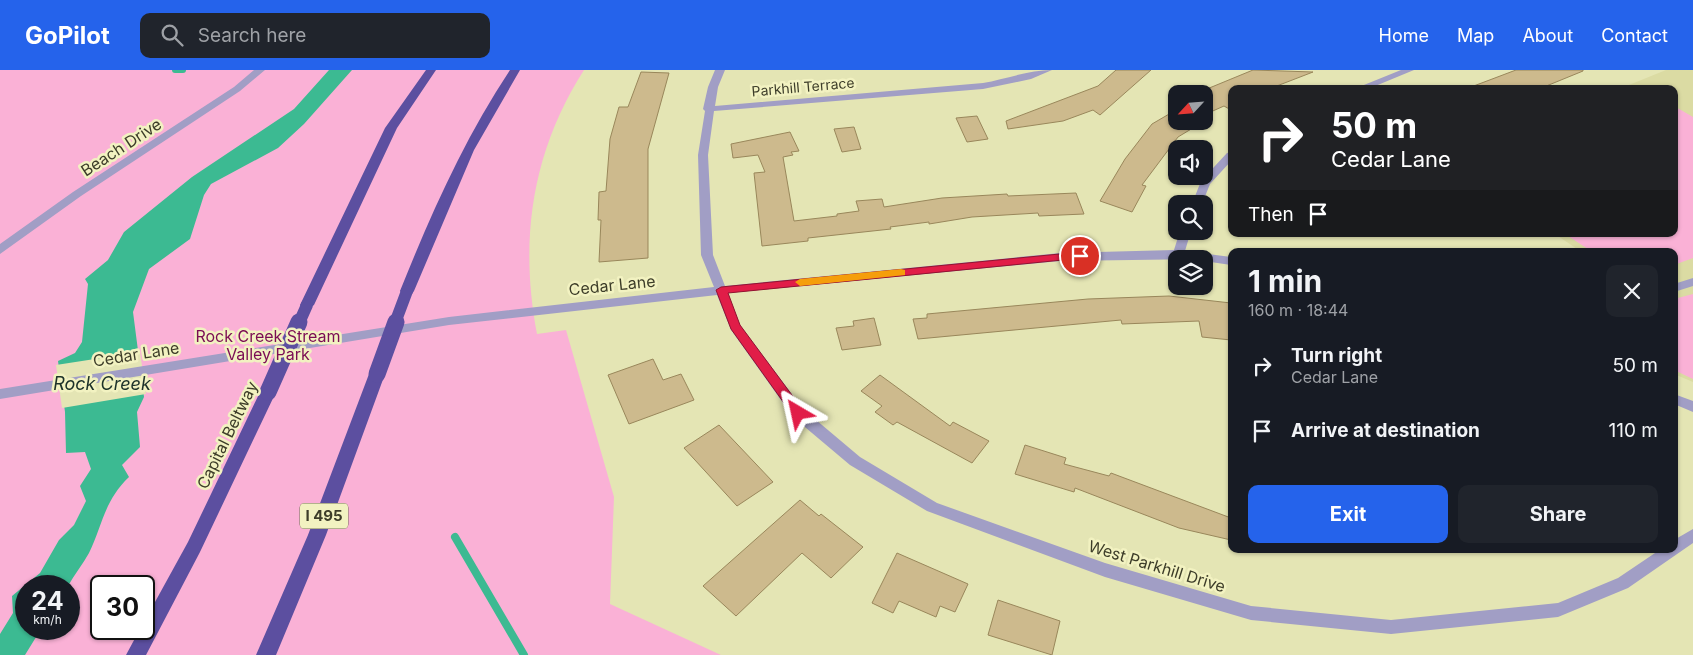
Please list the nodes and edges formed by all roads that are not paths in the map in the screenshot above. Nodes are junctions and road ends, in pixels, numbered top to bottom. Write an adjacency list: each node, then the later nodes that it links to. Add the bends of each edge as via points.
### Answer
1 (260, 70): 13 (street, Beach Drive, via 237,89 77,194)
2 (431, 70): 26 (highway, Capital Beltway, bridge, via 391,128 194,547)
3 (515, 70): 27 (highway, I 495, bridge, via 480,123 452,181 407,291 317,535)
4 (720, 70): 10 (street, West Parkhill Drive, via 712,87)
5 (1047, 70): 10 (street, Parkhill Terrace, via 1028,78 983,86)
6 (1380, 70): 8 (street)
7 (1409, 70): 8 (street)
8 (1391, 76): 9 (street)
9 (1369, 85)
10 (708, 109): 19 (street, West Parkhill Drive, via 703,154 707,255)
11 (1228, 158): 12 (street, via 1205,183)
12 (1200, 195)
13 (0, 250)
14 (1168, 254): 19 (street, Cedar Lane, via 1060,257)
15 (1213, 259): 16 (street, Cedar Lane)
16 (1228, 261)
17 (1693, 282): 18 (street)
18 (1678, 287)
19 (721, 290): 20 (street, Cedar Lane, via 479,317); 25 (street, West Parkhill Drive, via 735,326 798,413 855,461 932,507 1105,570 1251,612 1391,627 1558,610 1623,583)
20 (0, 394)
21 (1678, 400): 22 (street)
22 (1693, 407)
23 (1693, 535): 24 (street, West Parkhill Drive)
24 (1678, 546)
25 (1668, 553)
26 (136, 655)
27 (266, 655)

